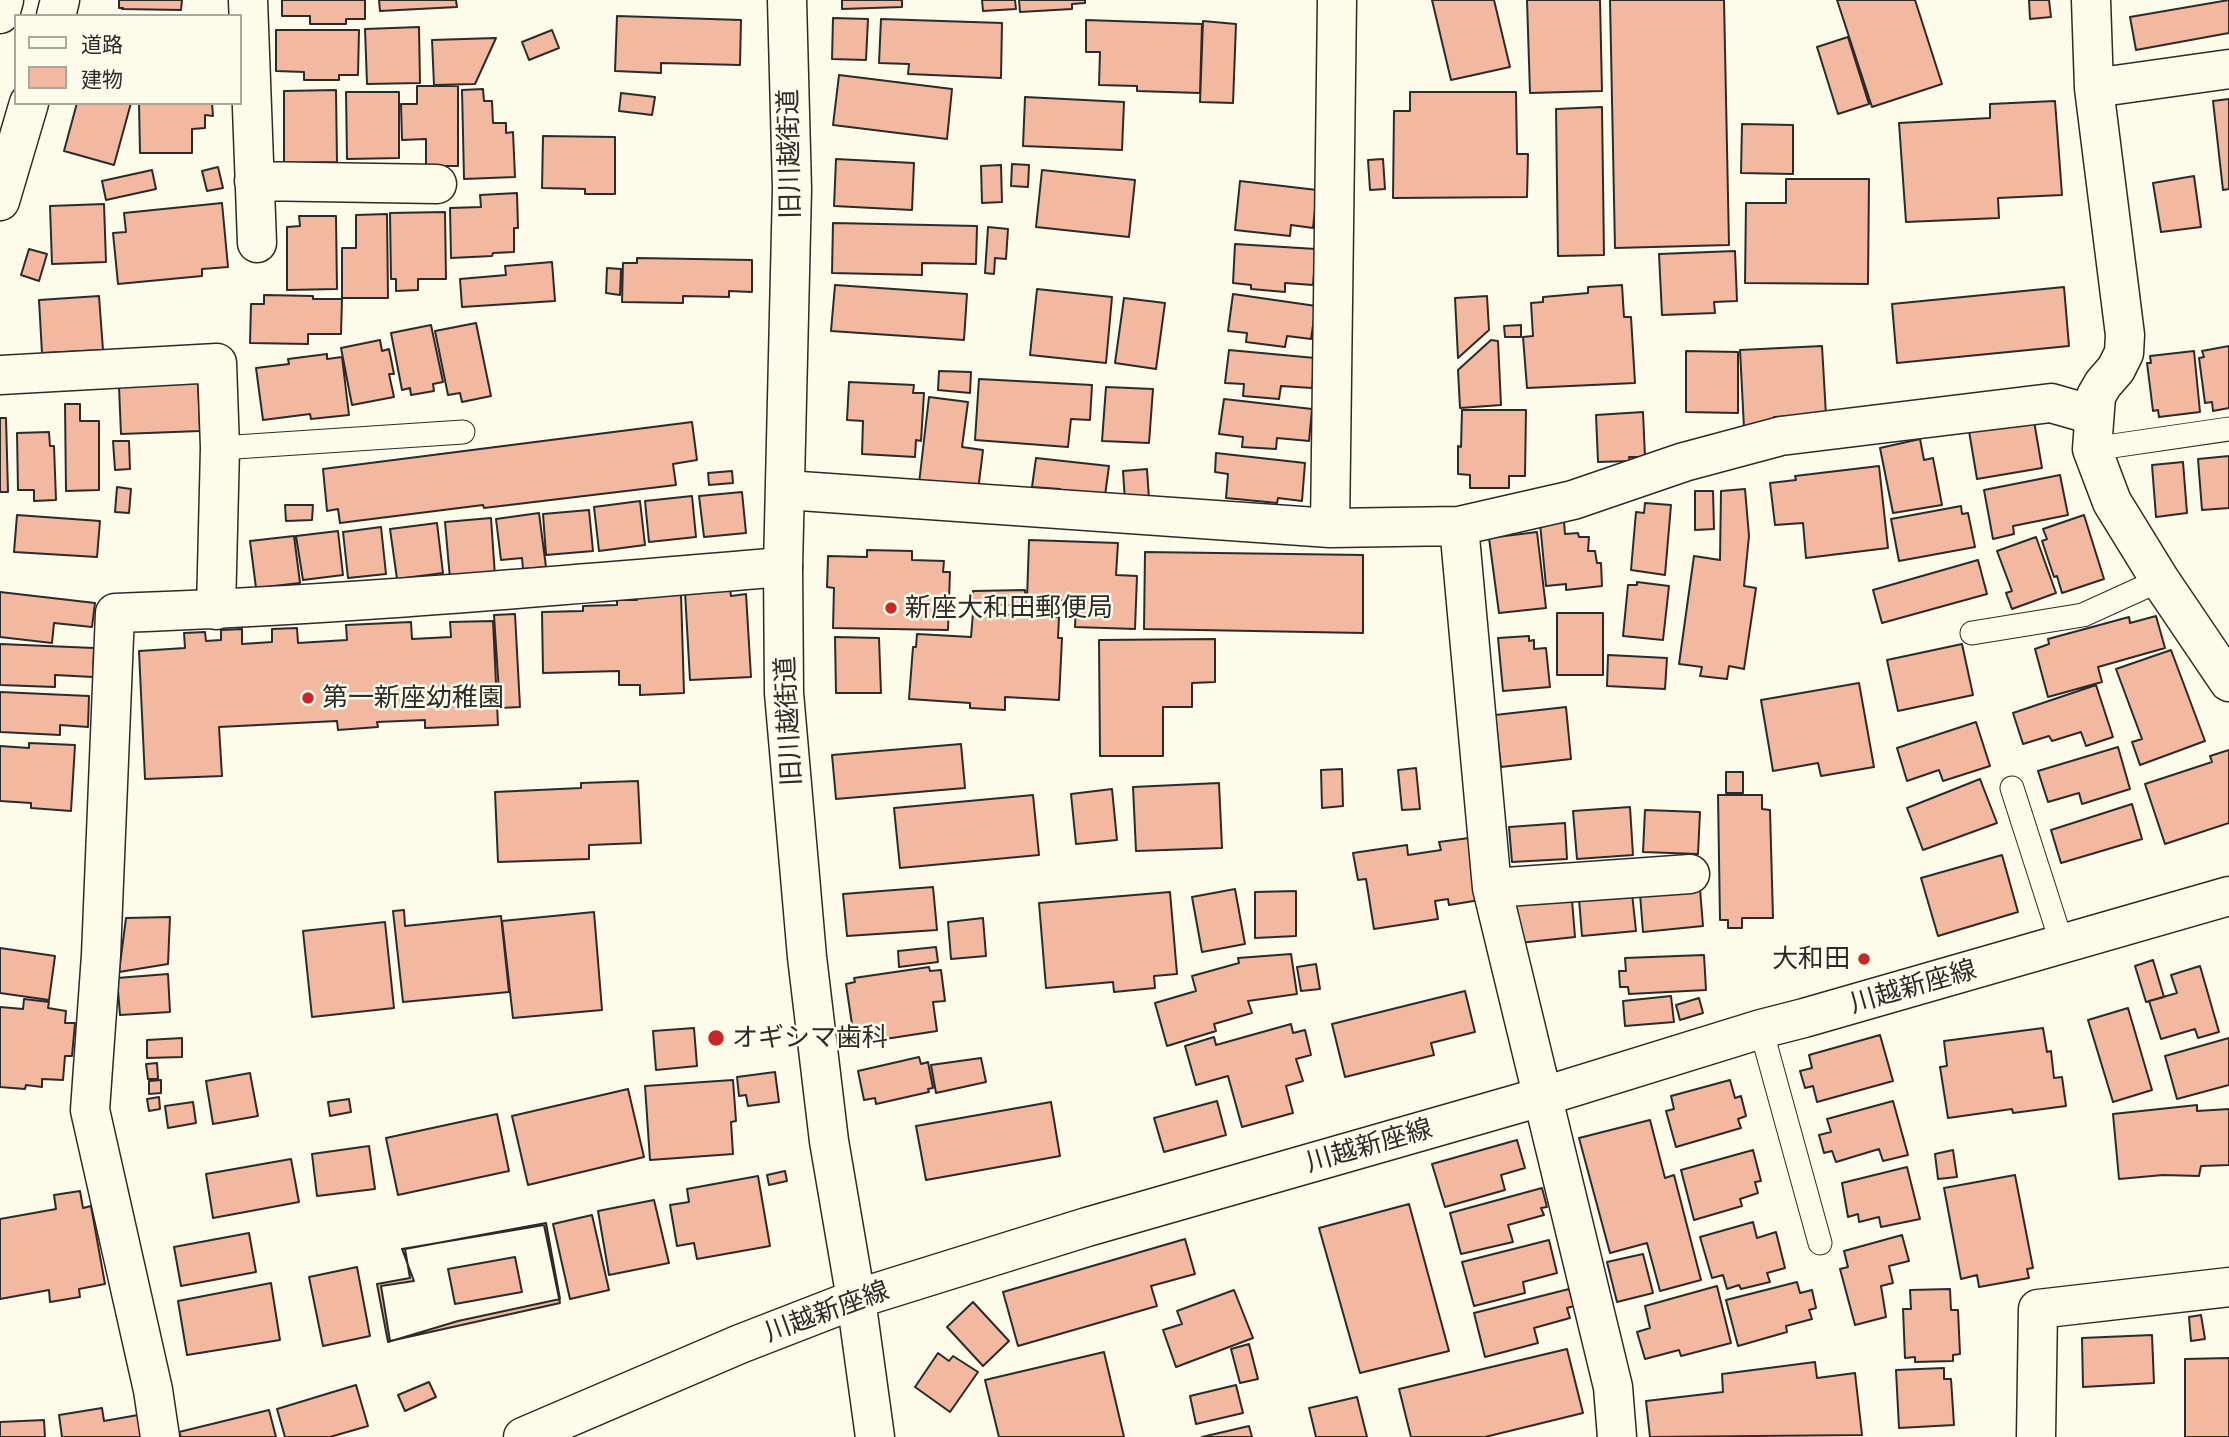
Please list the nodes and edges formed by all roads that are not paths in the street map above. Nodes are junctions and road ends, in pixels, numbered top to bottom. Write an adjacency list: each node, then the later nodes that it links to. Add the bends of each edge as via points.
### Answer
1 (4, 0): 6 (main road)
2 (248, 0): 10 (main road)
3 (787, 0): 19 (main road, 旧川越街道, via 792,189)
4 (1337, 0): 21 (main road)
5 (2091, 0): 8 (main road)
6 (0, 15)
7 (2229, 69): 8 (main road)
8 (2094, 88): 17 (main road, via 2125,335 2124,353 2096,396)
9 (28, 105): 12 (main road)
10 (254, 181): 11 (main road); 13 (main road)
11 (437, 184)
12 (0, 201)
13 (257, 243)
14 (0, 375): 18 (main road, via 217,363)
15 (2229, 429): 17 (lane)
16 (463, 432): 18 (lane)
17 (2093, 432): 20 (main road, via 2050,403 1782,436 1684,462 1573,500); 23 (main road, via 2112,502)
18 (220, 449): 24 (main road)
19 (786, 490): 21 (main road); 22 (main road, 旧川越街道)
20 (1459, 527): 21 (main road); 29 (main road)
21 (1330, 528)
22 (783, 567): 24 (main road); 36 (main road, 旧川越街道, via 784,693 807,957 829,1141)
23 (2160, 580): 25 (lane, via 2083,615); 26 (main road)
24 (215, 610): 37 (main road, via 116,613 102,955 90,1110)
25 (1972, 633)
26 (2229, 682)
27 (2012, 788): 31 (lane)
28 (1690, 874): 29 (main road)
29 (1492, 888): 33 (main road)
30 (2229, 896): 31 (main road, 川越新座線)
31 (2062, 944): 32 (main road, 川越新座線)
32 (1761, 1029): 33 (main road, 川越新座線); 34 (lane)
33 (1541, 1097): 36 (main road, 川越新座線, via 1087,1227); 40 (main road, via 1613,1387)
34 (1820, 1243)
35 (2229, 1287): 41 (main road, via 2038,1309)
36 (856, 1299): 38 (main road, 川越新座線); 39 (main road, 旧川越街道)
37 (160, 1437)
38 (523, 1437)
39 (875, 1437)
40 (1617, 1437)
41 (2036, 1437)

